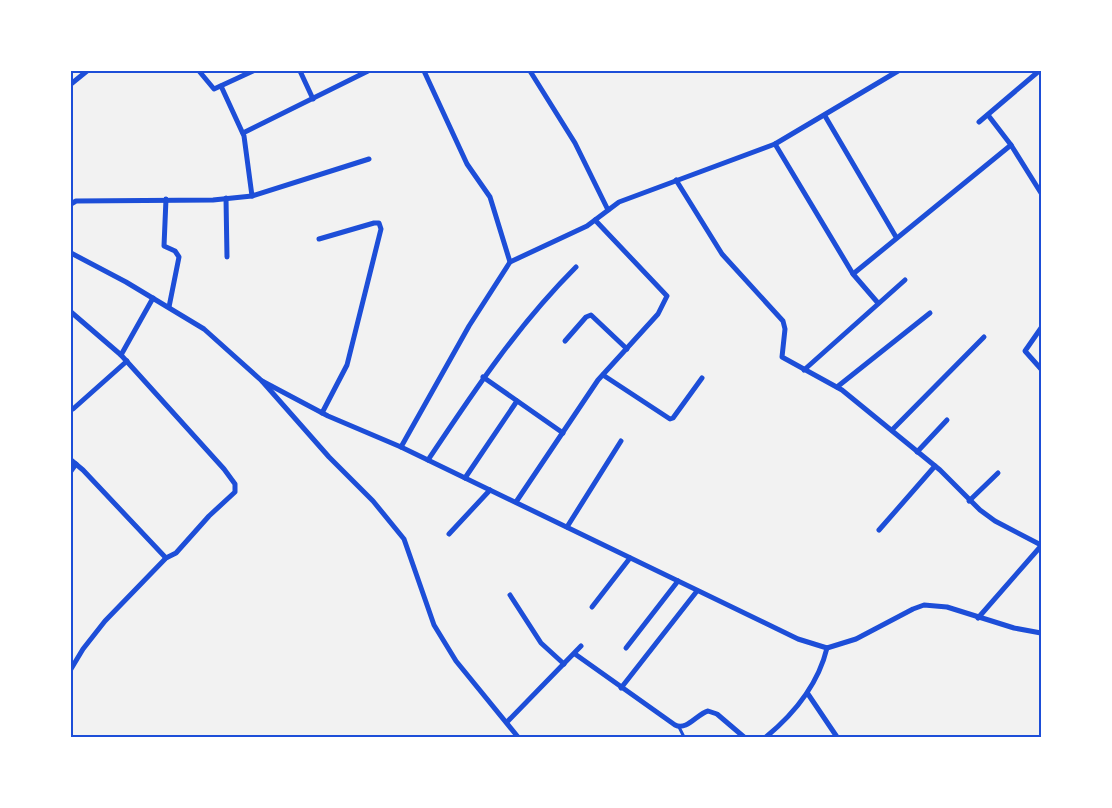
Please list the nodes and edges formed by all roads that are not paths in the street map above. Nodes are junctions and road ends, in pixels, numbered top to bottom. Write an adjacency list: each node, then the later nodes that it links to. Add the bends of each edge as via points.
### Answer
1 (87, 71): 10 (street)
2 (199, 71): 11 (street, via 214,89)
3 (253, 71): 11 (street)
4 (300, 71): 12 (street)
5 (368, 71): 12 (street)
6 (424, 71): 32 (street, via 467,164 490,197)
7 (530, 71): 26 (street, via 575,143)
8 (898, 71): 14 (street)
9 (1039, 71): 13 (street)
10 (71, 84)
11 (221, 86): 16 (street)
12 (313, 99): 16 (street)
13 (988, 115): 15 (street); 18 (street)
14 (825, 116): 17 (street); 28 (street)
15 (979, 122)
16 (243, 132): 22 (street)
17 (775, 144): 20 (street); 34 (street)
18 (1011, 145): 21 (street); 28 (street)
19 (369, 159): 22 (street)
20 (676, 180): 26 (street, via 618,202); 48 (street, via 726,260 783,321 782,357)
21 (1041, 193)
22 (252, 196): 23 (street)
23 (226, 198): 24 (street); 31 (street)
24 (166, 199): 25 (street, via 76,201); 38 (street, via 164,246 179,257)
25 (71, 204)
26 (608, 210): 27 (street)
27 (595, 220): 32 (street); 44 (street, via 667,296 658,314)
28 (896, 237): 34 (street)
29 (319, 239): 56 (street, via 374,223 379,223 381,229 346,365)
30 (71, 253): 36 (street)
31 (227, 257)
32 (510, 262): 61 (street, via 469,326)
33 (576, 267): 50 (street, via 543,300)
34 (853, 274): 37 (street)
35 (905, 280): 37 (street)
36 (153, 298): 38 (street); 45 (street)
37 (878, 302): 48 (street)
38 (168, 307): 52 (street, via 204,329)
39 (71, 312): 45 (street)
40 (930, 313): 53 (street)
41 (1041, 328): 47 (street, via 1025,351)
42 (984, 337): 58 (street)
43 (565, 341): 44 (street, via 591,314)
44 (626, 348): 49 (street)
45 (121, 355): 46 (street)
46 (127, 361): 55 (street); 77 (street, via 235,484 235,492 176,552)
47 (1041, 369)
48 (804, 370): 53 (street)
49 (603, 375): 51 (street, via 670,419); 59 (street)
50 (483, 377): 54 (street); 64 (street)
51 (702, 378)
52 (262, 381): 56 (street); 93 (street, via 404,539 434,626 456,660)
53 (837, 387): 58 (street)
54 (516, 401): 59 (street); 69 (street)
55 (73, 409)
56 (322, 413): 61 (street)
57 (946, 420): 62 (street)
58 (892, 430): 62 (street)
59 (563, 433): 72 (street)
60 (621, 441): 73 (street)
61 (401, 446): 64 (street)
62 (917, 452): 66 (street)
63 (71, 460): 65 (street)
64 (428, 460): 69 (street)
65 (76, 464): 67 (street); 77 (street)
66 (936, 466): 71 (street); 74 (street)
67 (71, 471)
68 (998, 473): 71 (street)
69 (464, 478): 70 (street)
70 (490, 490): 72 (street); 75 (street)
71 (969, 501): 76 (street, via 995,521)
72 (516, 502): 73 (street)
73 (567, 527): 78 (street)
74 (878, 530)
75 (450, 534)
76 (1041, 545): 83 (street)
77 (166, 558): 90 (street, via 105,621)
78 (630, 558): 79 (street); 82 (street)
79 (678, 581): 80 (street); 86 (street)
80 (697, 591): 87 (street, via 798,640); 91 (street)
81 (510, 595): 89 (street, via 541,643)
82 (592, 607)
83 (978, 618): 84 (street); 87 (street, via 947,607 924,605 856,639)
84 (1041, 633)
85 (581, 646): 88 (street)
86 (626, 648)
87 (827, 648): 92 (street, via 822,669)
88 (574, 654): 89 (street); 91 (street)
89 (564, 664): 93 (street)
90 (71, 669)
91 (621, 688): 94 (street)
92 (808, 694): 98 (street); 99 (street)
93 (507, 722): 95 (street)
94 (679, 727): 96 (lane); 97 (street, via 708,710)
95 (518, 737)
96 (684, 737)
97 (744, 737)
98 (766, 737)
99 (837, 737)

